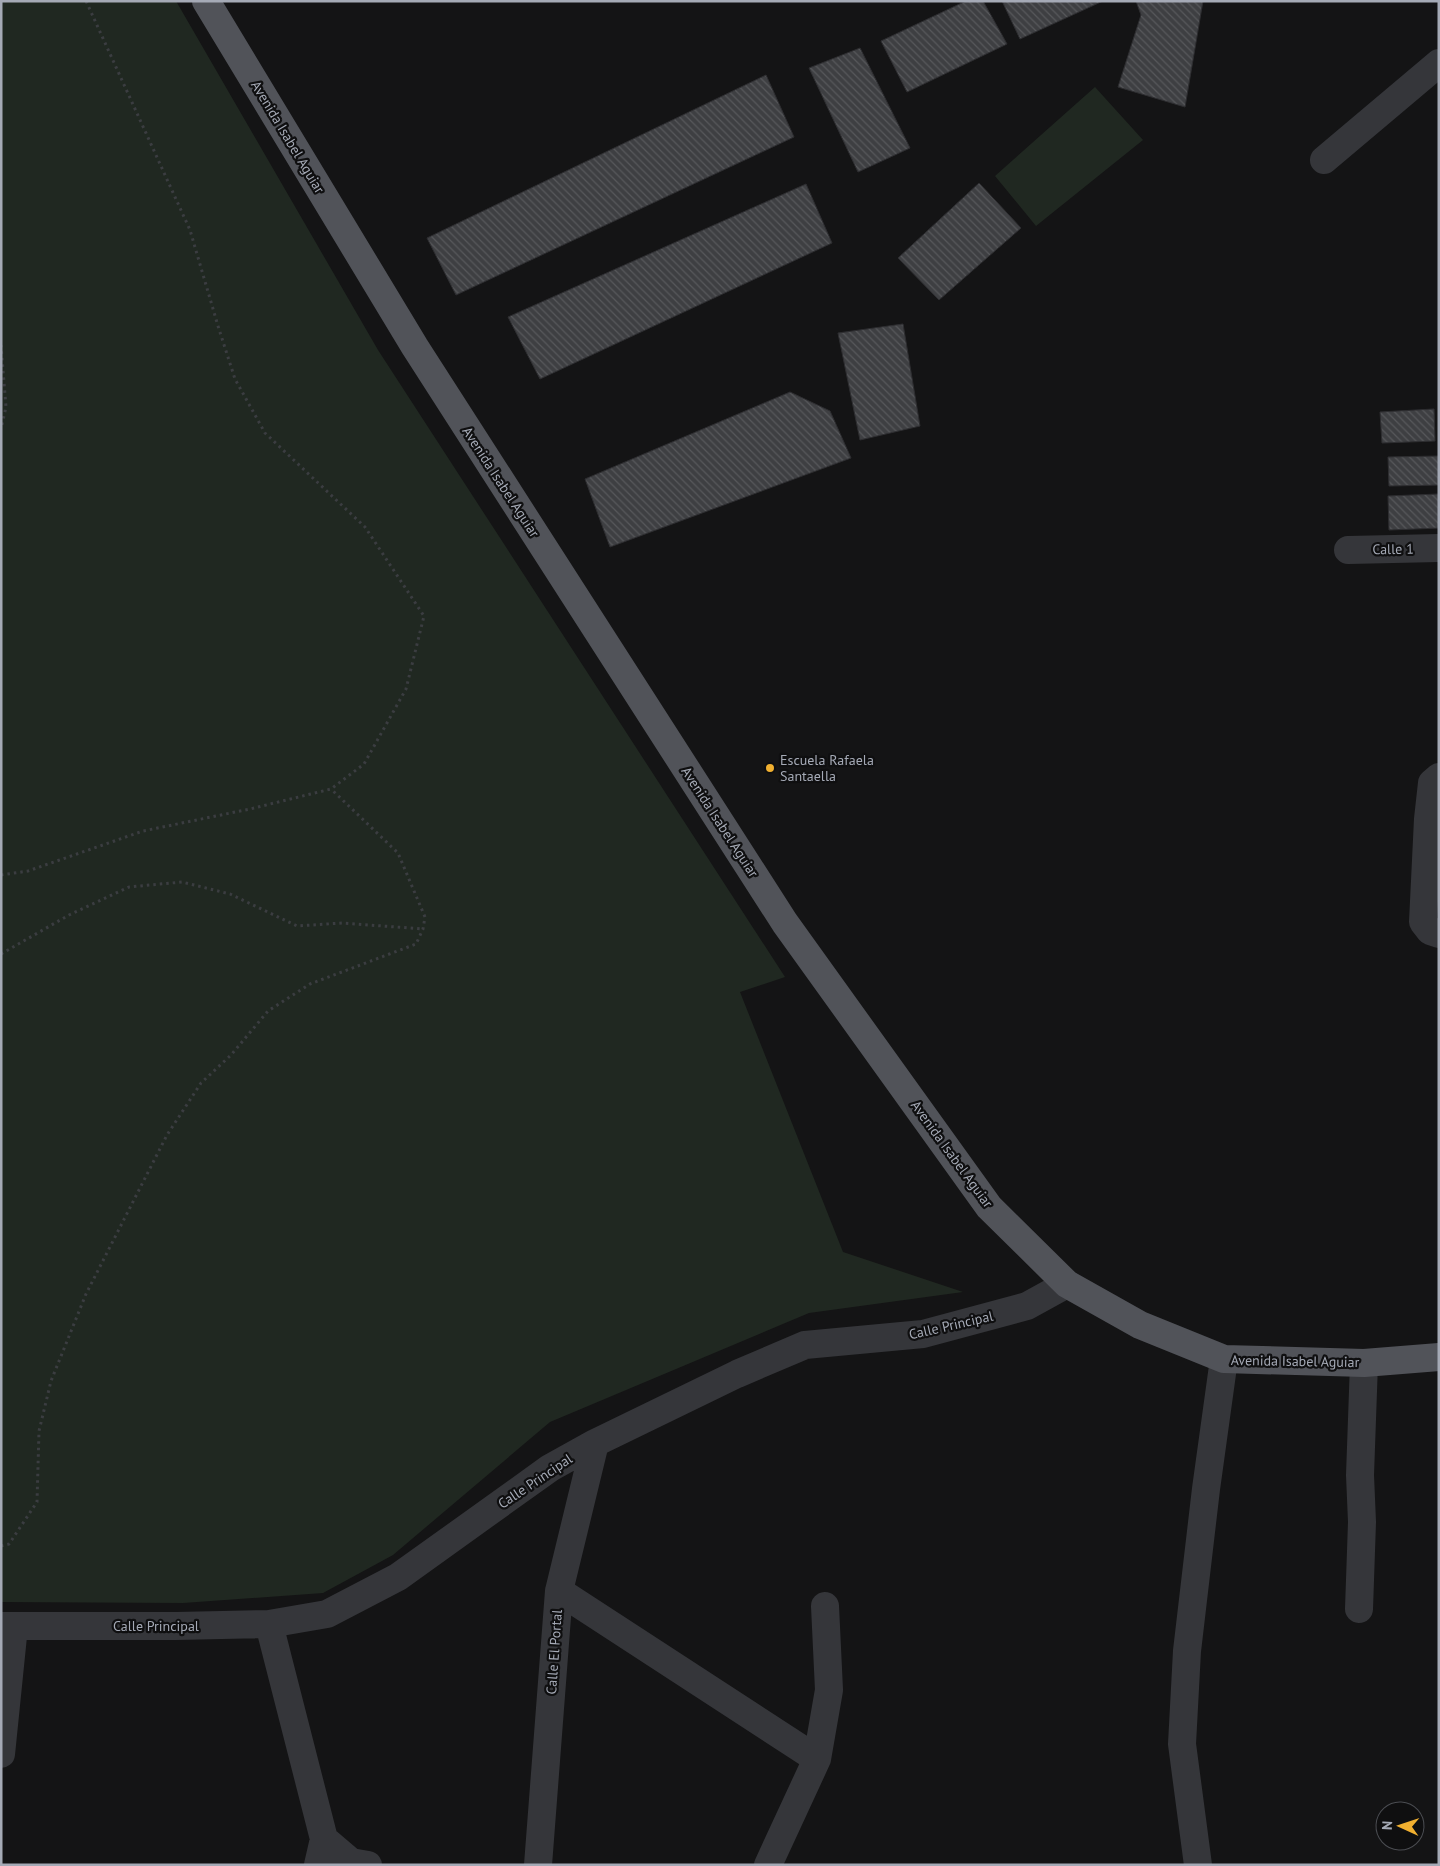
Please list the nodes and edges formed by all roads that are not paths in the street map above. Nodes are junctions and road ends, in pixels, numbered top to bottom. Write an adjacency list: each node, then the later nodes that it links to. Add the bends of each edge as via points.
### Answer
1 (206, 1): 8 (main road, Avenida Isabel Aguiar, via 415,347 785,924 989,1207)
2 (1439, 63): 3 (street)
3 (1324, 160)
4 (1439, 548): 5 (street, Calle 1)
5 (1348, 550)
6 (1439, 777): 7 (street, via 1432,783 1428,819 1423,922 1430,931)
7 (1439, 934)
8 (1067, 1284): 10 (main road, Avenida Isabel Aguiar, via 1140,1325); 12 (street, Calle Principal, via 1027,1306 923,1334 805,1345 737,1374)
9 (1439, 1357): 11 (main road, Avenida Isabel Aguiar)
10 (1224, 1359): 11 (main road, Avenida Isabel Aguiar); 24 (street, via 1187,1651 1182,1744)
11 (1364, 1363): 15 (street)
12 (596, 1443): 13 (street, Calle El Portal); 16 (street, Calle Principal, via 550,1468 398,1577 327,1614)
13 (559, 1592): 19 (street); 22 (street, Calle El Portal)
14 (825, 1606): 19 (street, via 829,1690)
15 (1359, 1609)
16 (269, 1624): 17 (street, Calle Principal); 20 (street)
17 (8, 1626): 18 (street)
18 (1, 1754)
19 (817, 1759): 23 (street)
20 (321, 1852): 21 (street)
21 (368, 1865)
22 (538, 1865)
23 (768, 1865)
24 (1198, 1865)

